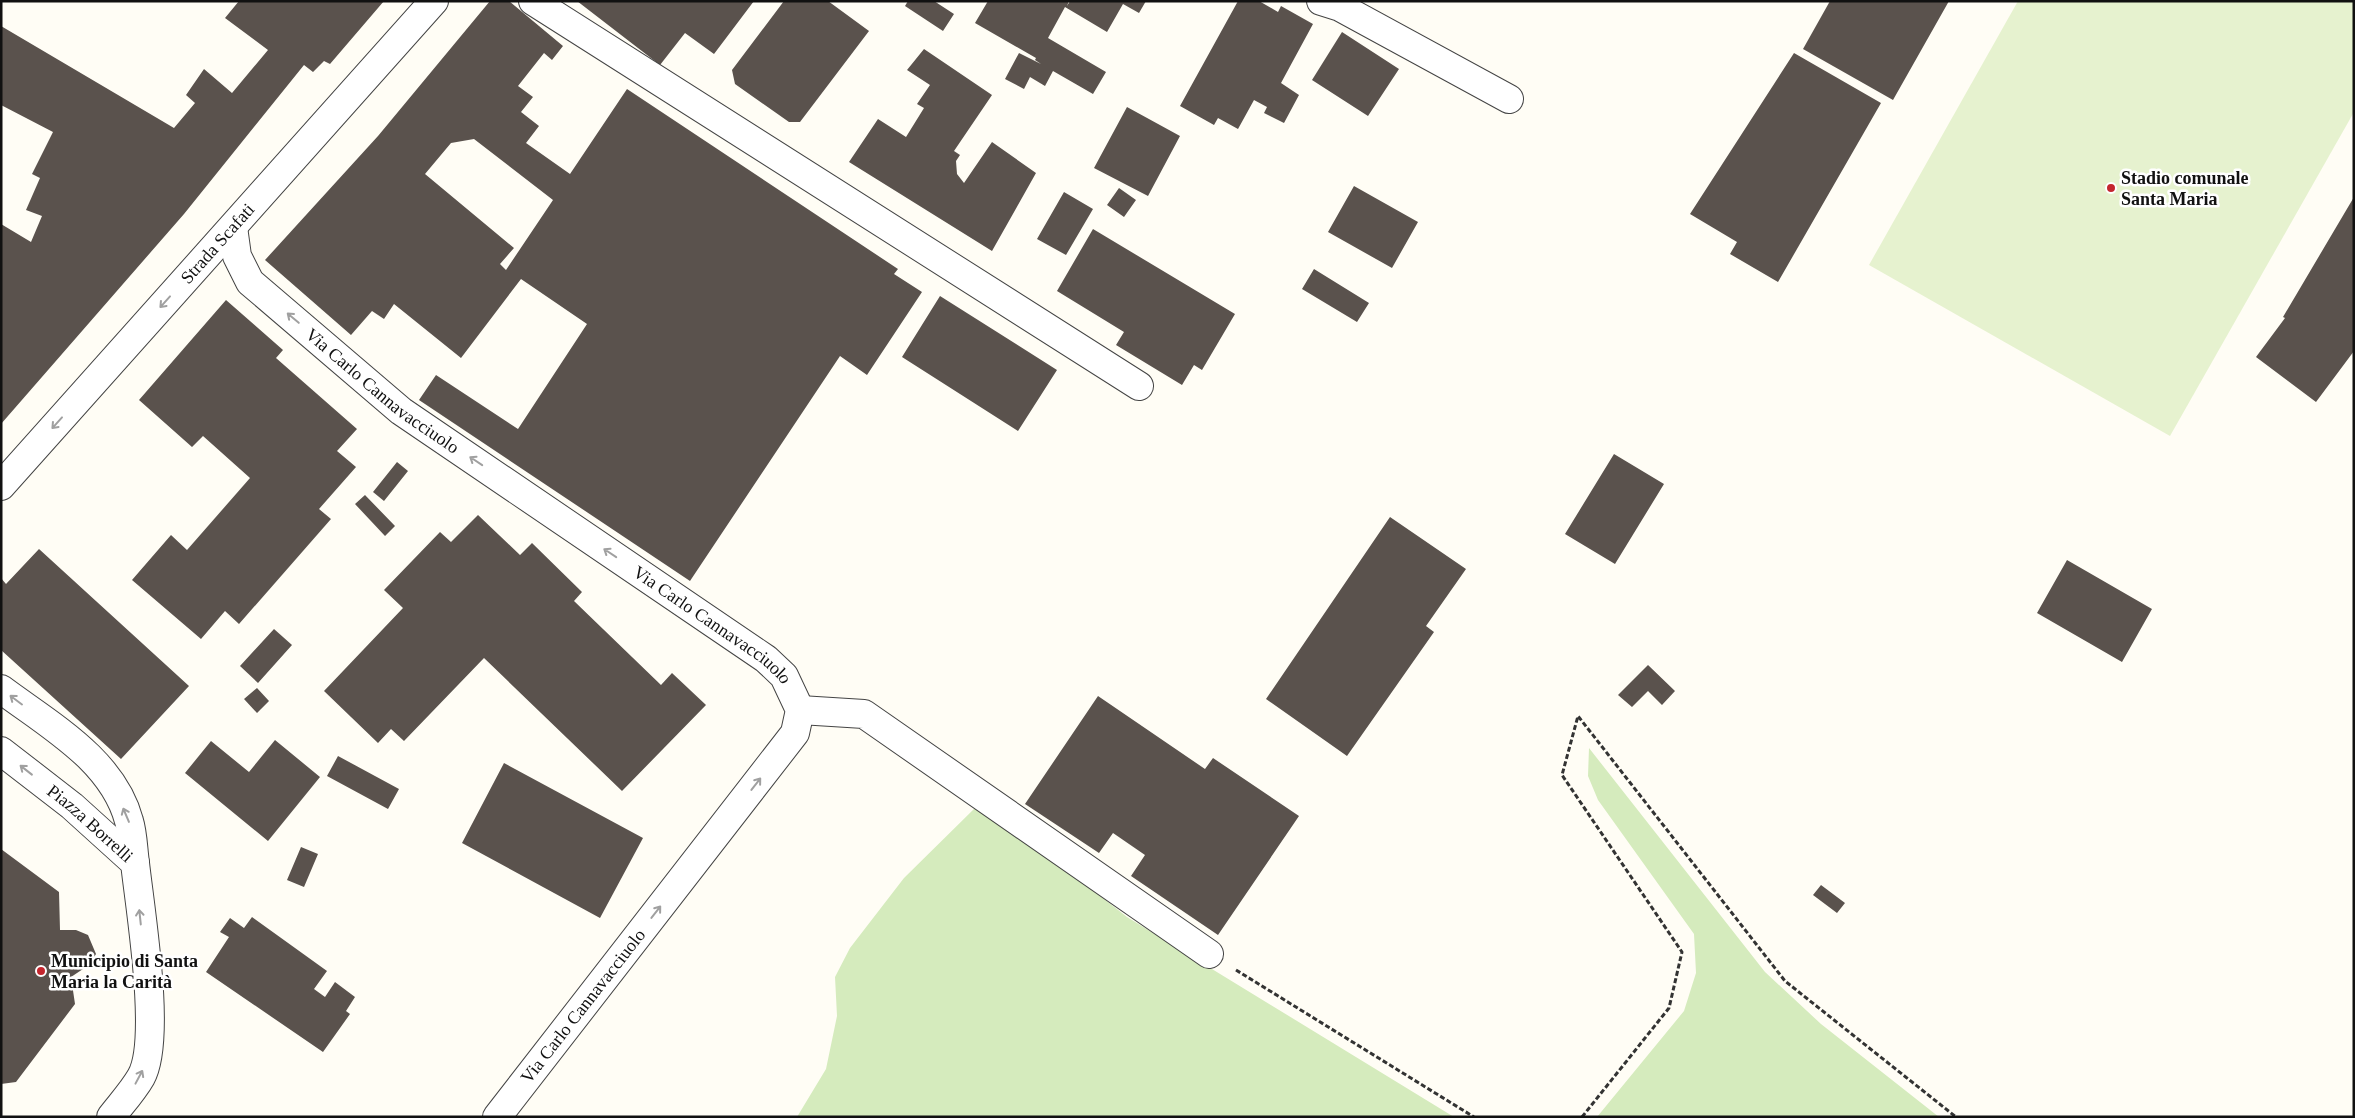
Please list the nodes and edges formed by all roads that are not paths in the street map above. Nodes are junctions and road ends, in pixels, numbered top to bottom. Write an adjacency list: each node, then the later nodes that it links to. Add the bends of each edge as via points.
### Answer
1 (434, 1): 5 (street, Strada Scafati)
2 (532, 1): 6 (street)
3 (1322, 1): 4 (street, via 1340,7)
4 (1508, 99)
5 (232, 227): 7 (street, Strada Scafati, one-way to 7); 9 (street, Via Carlo Cannavacciuolo, one-way to 5, via 784,676 766,659 394,404 250,282 238,256)
6 (1139, 386)
7 (1, 486)
8 (1, 690): 11 (street, one-way to 8, via 129,821 113,787 94,761)
9 (800, 710): 12 (street, via 864,714); 14 (street, Via Carlo Cannavacciuolo, one-way to 9, via 795,734)
10 (1, 751): 11 (street, Piazza Borrelli, one-way to 10, via 72,806)
11 (135, 863): 13 (street, Piazza Borrelli, one-way to 11, via 142,1076 148,1049 150,1016)
12 (1209, 954)
13 (111, 1117)
14 (497, 1117)

